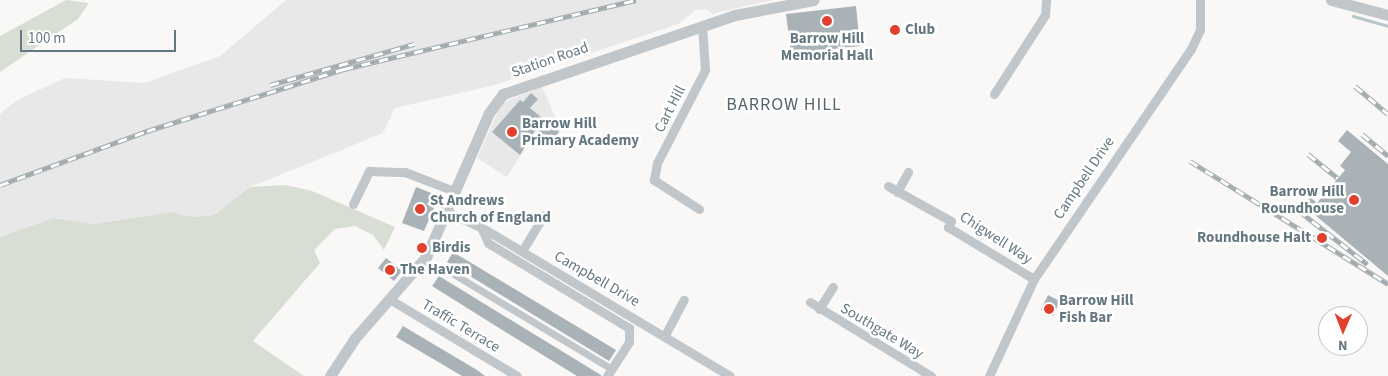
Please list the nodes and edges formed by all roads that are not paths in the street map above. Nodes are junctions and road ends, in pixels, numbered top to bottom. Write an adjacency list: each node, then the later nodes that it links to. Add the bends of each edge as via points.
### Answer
1 (814, 0): 6 (street, Station Road)
2 (1046, 0): 7 (street, via 1045,15)
3 (1200, 0): 19 (street, Campbell Drive, via 1200,30 1190,49)
4 (1330, 0): 5 (street)
5 (1388, 15)
6 (702, 25): 10 (street, Station Road, via 503,94 489,113); 13 (street, Cart Hill, via 705,70 658,164 654,180)
7 (994, 94)
8 (908, 172): 11 (street)
9 (888, 186): 11 (street, Chigwell Way)
10 (454, 191): 12 (street, via 404,172 369,171); 14 (street, Station Road)
11 (897, 192): 19 (street, Chigwell Way, via 951,221 948,227)
12 (353, 204)
13 (699, 209)
14 (446, 211): 16 (street, Campbell Drive); 21 (street, Station Road, via 426,258)
15 (544, 215): 17 (street)
16 (480, 227): 17 (street, Campbell Drive); 26 (street, via 488,243 629,328 629,342)
17 (522, 251): 25 (street, Campbell Drive)
18 (442, 267): 26 (street)
19 (1034, 279): 31 (street, Campbell Drive)
20 (833, 287): 24 (street, Southgate Way)
21 (391, 300): 27 (street, Station Road, via 354,338); 28 (street, Traffic Terrace)
22 (684, 300): 25 (street)
23 (810, 302): 24 (street, Southgate Way)
24 (819, 309): 30 (street, Southgate Way)
25 (665, 335): 29 (street, Campbell Drive)
26 (610, 373)
27 (330, 376)
28 (517, 376)
29 (730, 376)
30 (931, 376)
31 (989, 376)

